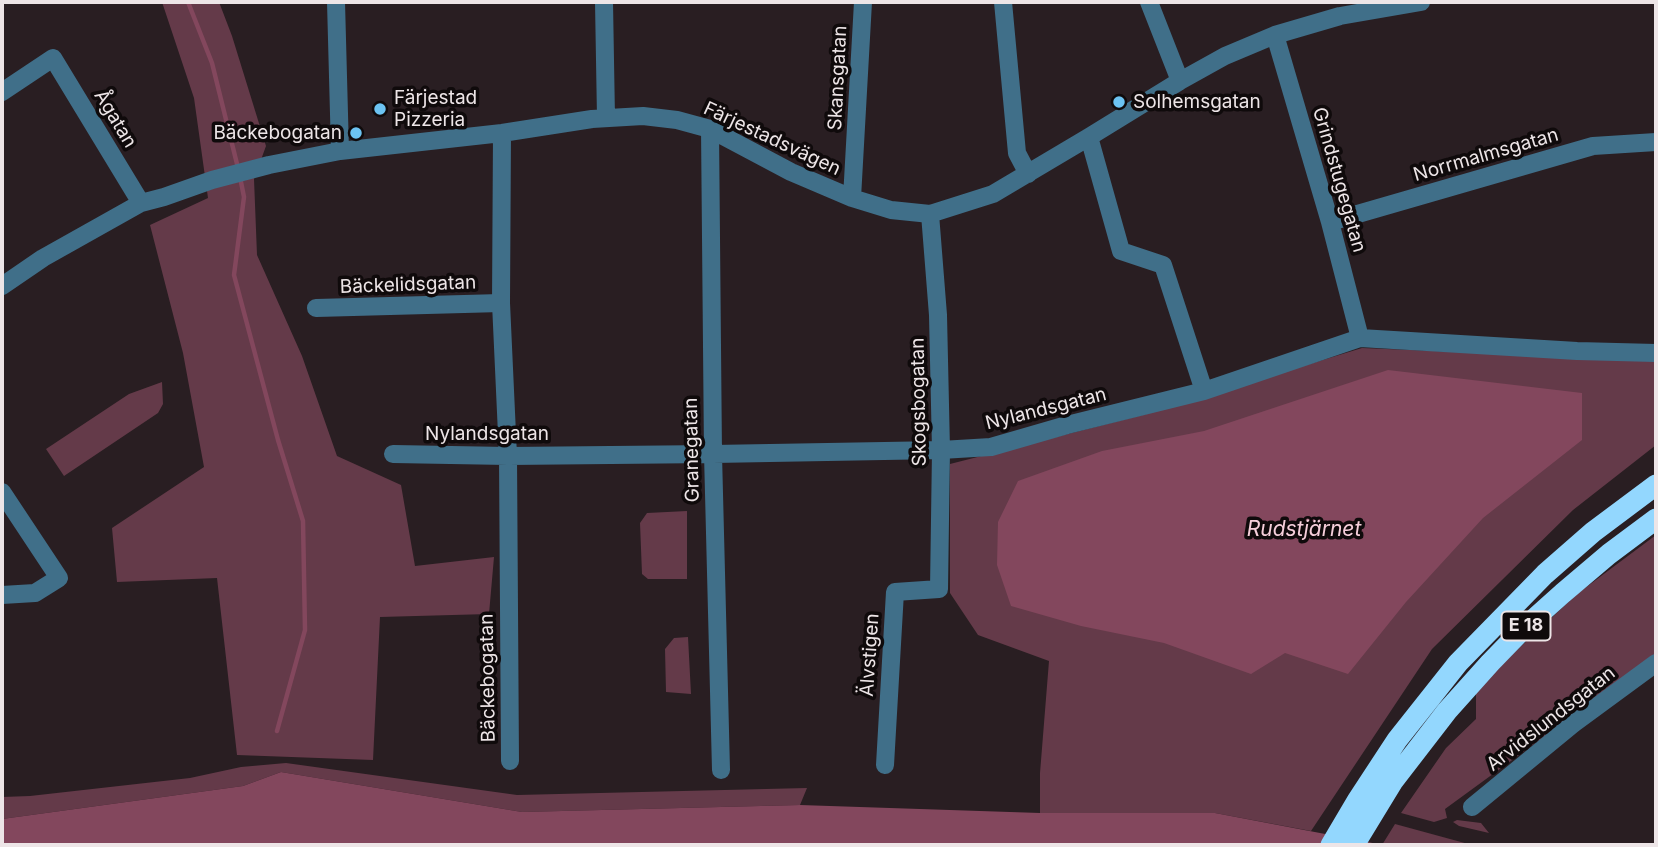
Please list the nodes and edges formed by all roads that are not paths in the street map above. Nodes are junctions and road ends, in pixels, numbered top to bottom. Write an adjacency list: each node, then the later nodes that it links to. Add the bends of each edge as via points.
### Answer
1 (337, 2): 15 (street)
2 (604, 2): 10 (street)
3 (863, 2): 17 (street, Skansgatan)
4 (1003, 2): 16 (street, via 1017,153)
5 (1149, 2): 8 (street)
6 (1421, 2): 7 (street, Färjestadsvägen, via 1340,16)
7 (1275, 35): 8 (street, Färjestadsvägen); 20 (street, Grindstugegatan)
8 (1180, 81): 13 (street, Färjestadsvägen)
9 (2, 92): 18 (street, Ågatan, via 53,58)
10 (606, 118): 11 (street, Färjestadsvägen, via 643,116); 12 (street, Färjestadsvägen)
11 (710, 129): 17 (street, Färjestadsvägen); 29 (street, Granegatan)
12 (502, 133): 15 (street, Färjestadsvägen); 22 (street, Bäckebogatan)
13 (1089, 138): 16 (street, Färjestadsvägen); 26 (street, via 1121,251 1163,265)
14 (1656, 142): 20 (street, Norrmalmsgatan, via 1593,146)
15 (340, 151): 18 (street, Färjestadsvägen, via 269,165)
16 (1028, 174): 19 (street, Färjestadsvägen, via 993,194)
17 (852, 198): 19 (street, Färjestadsvägen, via 891,210)
18 (141, 203): 21 (street, Färjestadsvägen)
19 (930, 214): 27 (street, Skogsbogatan)
20 (1330, 222): 24 (street, Grindstugegatan)
21 (2, 286)
22 (501, 303): 23 (street, Bäckelidsgatan); 30 (street, Bäckebogatan)
23 (316, 308)
24 (1360, 338): 25 (street, Nylandsgatan); 26 (street, Nylandsgatan)
25 (1656, 353)
26 (1204, 391): 27 (street, Nylandsgatan, via 991,447)
27 (942, 450): 29 (street, Nylandsgatan); 34 (street, Skogsbogatan)
28 (393, 454): 30 (street, Nylandsgatan)
29 (713, 454): 30 (street, Nylandsgatan); 40 (street, Granegatan)
30 (508, 456): 38 (street, Bäckebogatan)
31 (1656, 485): 37 (highway, E 18, via 1593,533 1506,612 1458,663)
32 (2, 492): 35 (street, via 59,578 35,593)
33 (1656, 519): 37 (highway, E 18, via 1525,627 1447,711)
34 (939, 589): 39 (street, Älvstigen, via 895,592)
35 (2, 595)
36 (1656, 663): 41 (street, Arvidslundsgatan)
37 (1406, 746): 42 (highway, E 18, via 1357,801); 43 (highway, E 18, via 1393,781)
38 (510, 761)
39 (885, 765)
40 (722, 769)
41 (1472, 807)
42 (1331, 845)
43 (1354, 845)

